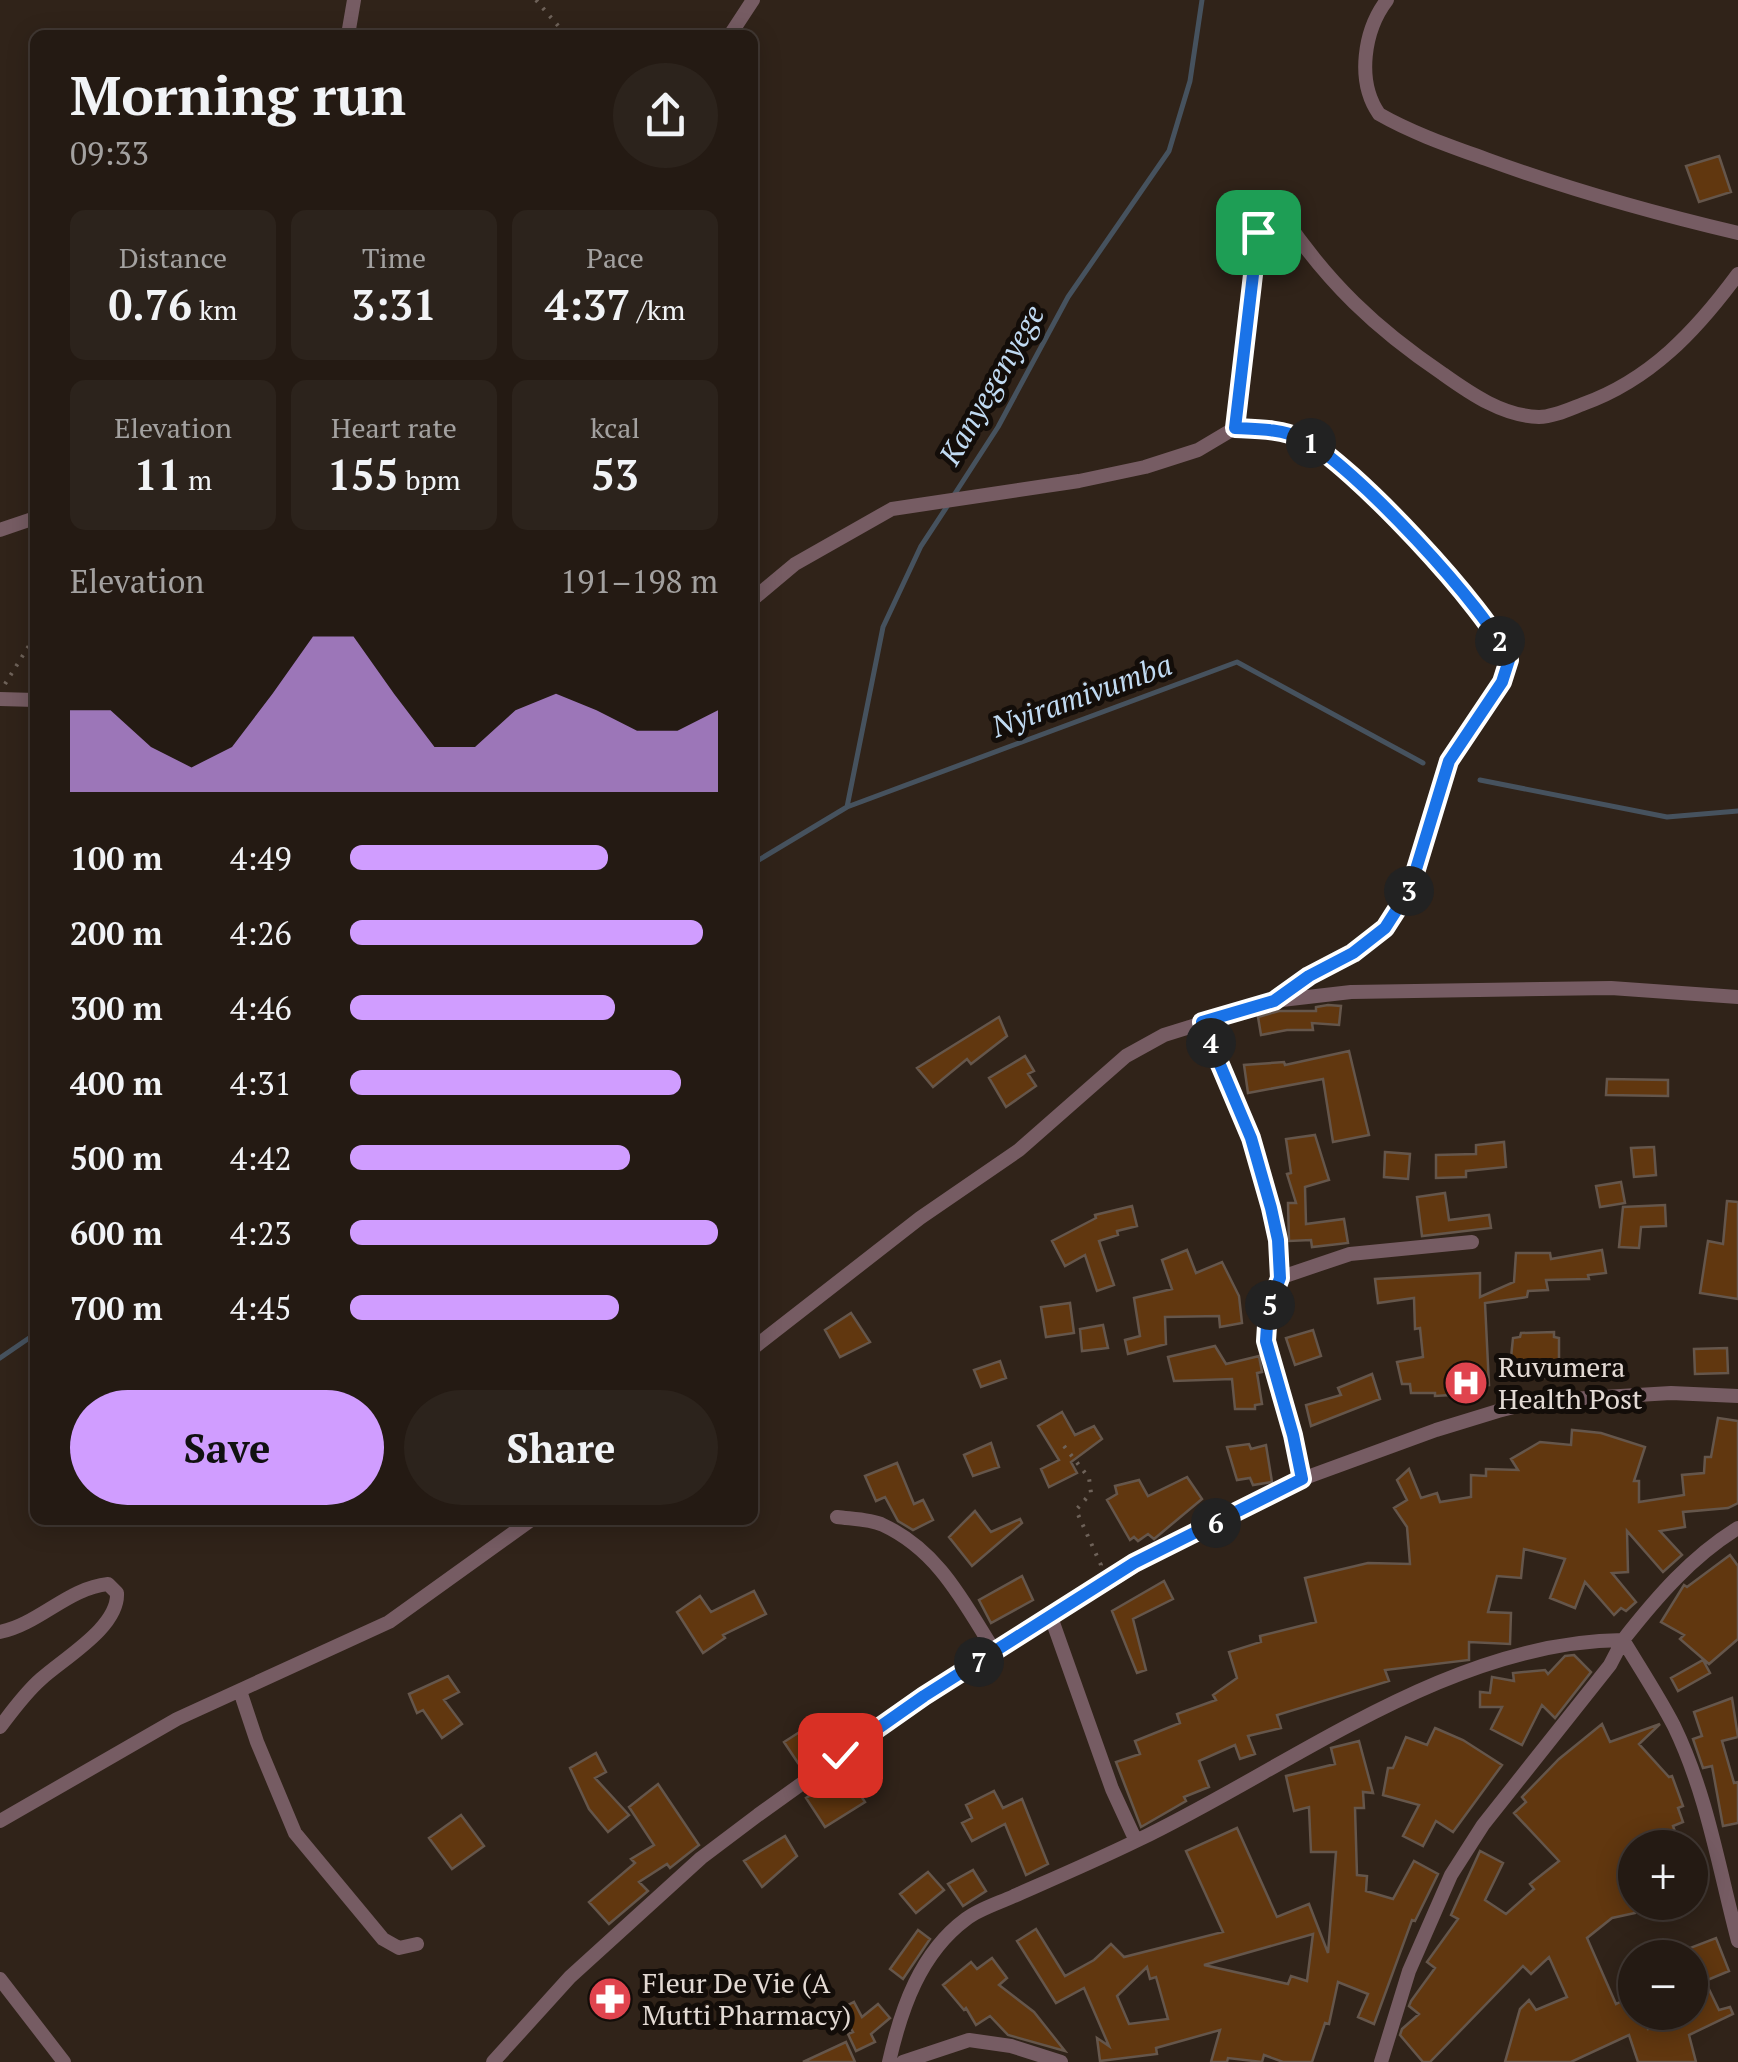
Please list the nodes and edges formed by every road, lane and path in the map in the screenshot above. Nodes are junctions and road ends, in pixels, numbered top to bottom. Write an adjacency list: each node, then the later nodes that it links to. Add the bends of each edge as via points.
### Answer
1 (354, 0): 5 (street)
2 (536, 0): 6 (path)
3 (753, 0): 7 (street)
4 (1387, 0): 8 (street, via 1366,48 1379,114 1522,172)
5 (349, 30)
6 (562, 30)
7 (733, 30)
8 (1738, 234)
9 (1738, 274): 10 (street, via 1703,320 1631,384 1542,417 1510,412 1470,393 1384,333 1325,274 1282,215 1268,215 1258,232)
10 (1235, 428): 13 (street, via 1198,450 1145,467 892,509 796,564); 18 (street, via 1288,433 1329,454 1435,561 1509,660 1502,682 1449,761 1422,858 1396,915 1362,947)
11 (30, 520): 12 (street)
12 (0, 530)
13 (758, 595)
14 (30, 645): 15 (path)
15 (0, 696): 16 (street)
16 (30, 699)
17 (1738, 997): 18 (street, via 1592,988 1351,992)
18 (1274, 1001): 19 (street)
19 (1202, 1022): 21 (street, via 1251,1138 1278,1240); 22 (street, via 1126,1056 1018,1150)
20 (1472, 1242): 21 (street, via 1350,1254)
21 (1280, 1278): 25 (street, via 1266,1341)
22 (758, 1344)
23 (1738, 1396): 25 (street, via 1670,1393 1537,1402)
24 (1064, 1446): 29 (path, via 1089,1478 1091,1493 1076,1510 1101,1565)
25 (1302, 1479): 29 (street, via 1180,1538)
26 (838, 1517): 33 (street, via 881,1524 919,1547 945,1571)
27 (524, 1525): 34 (street, via 389,1622)
28 (1738, 1528): 32 (street, via 1658,1596)
29 (1096, 1589): 30 (street)
30 (1051, 1617): 33 (street); 37 (street)
31 (0, 1632): 35 (street, via 82,1590 108,1584 117,1593 116,1606 98,1630 40,1679)
32 (1623, 1640): 37 (street, via 1556,1645 1408,1697); 38 (street, via 1690,1766); 46 (street, via 1451,1875)
33 (994, 1652): 42 (street, via 701,1858 570,1976)
34 (240, 1691): 36 (street, via 177,1719); 39 (street, via 295,1833 383,1940 400,1948)
35 (0, 1727)
36 (0, 1821)
37 (1136, 1841): 43 (street, via 968,1917 939,1944 910,1991)
38 (1738, 1941)
39 (417, 1944)
40 (0, 1979): 41 (street)
41 (64, 2062)
42 (493, 2062)
43 (889, 2062)
44 (903, 2062): 45 (street, via 970,2040)
45 (1061, 2062)
46 (1380, 2062)

